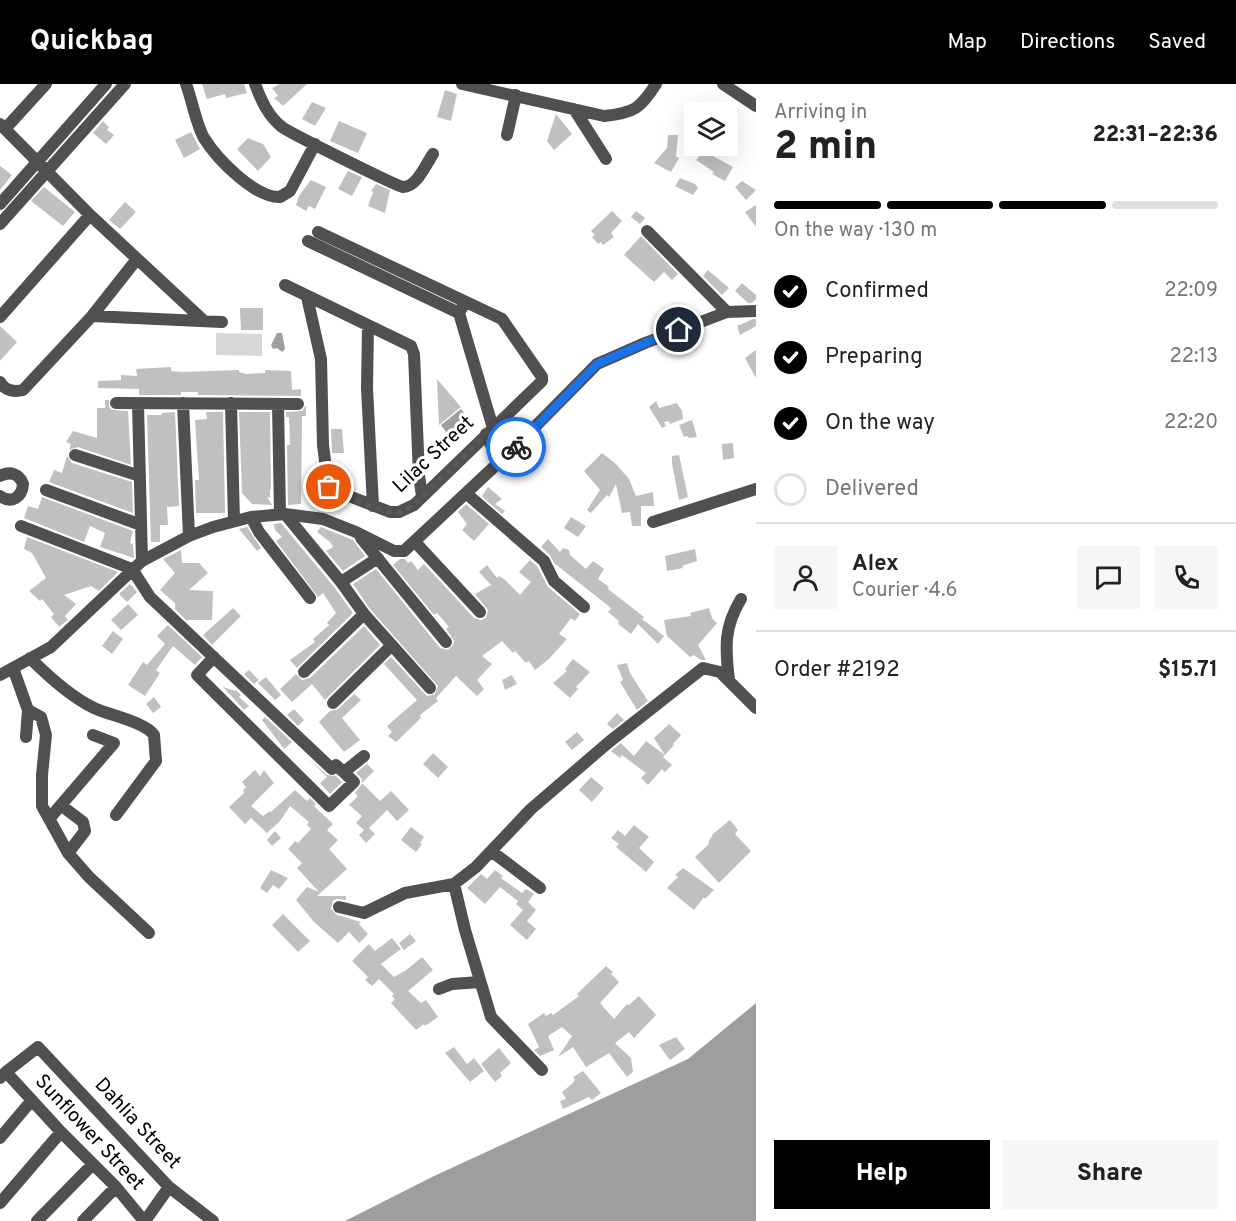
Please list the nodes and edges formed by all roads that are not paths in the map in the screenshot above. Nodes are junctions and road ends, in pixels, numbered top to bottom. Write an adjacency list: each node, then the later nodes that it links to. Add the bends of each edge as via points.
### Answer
1 (46, 84): 13 (street)
2 (124, 84): 10 (street)
3 (186, 84): 15 (street, via 204,138 230,169 264,195 280,197 290,191)
4 (255, 84): 15 (street, via 263,105 282,127)
5 (462, 84): 9 (street)
6 (656, 84): 12 (street, via 643,104 624,114 604,116)
7 (723, 84): 11 (street)
8 (104, 86): 10 (street); 18 (street)
9 (516, 95): 12 (street); 14 (street)
10 (112, 98): 19 (street)
11 (756, 106)
12 (574, 109): 17 (street)
13 (2, 127): 18 (street)
14 (507, 135)
15 (315, 144): 16 (street, via 402,187 413,184)
16 (433, 154)
17 (606, 159)
18 (37, 162): 19 (street); 20 (street)
19 (47, 172): 21 (street); 22 (street)
20 (0, 204)
21 (90, 215): 26 (street); 33 (street)
22 (0, 224)
23 (647, 231): 31 (street)
24 (318, 232): 29 (street)
25 (308, 241): 29 (street)
26 (137, 259): 32 (street); 34 (street)
27 (285, 285): 28 (street)
28 (307, 297): 36 (street); 55 (street, Lilac Street, via 321,359 328,484 334,491)
29 (462, 307): 44 (street); 44 (street, Lilac Street, via 505,321 542,376 541,382)
30 (756, 310): 31 (street)
31 (727, 312): 45 (street, via 597,364)
32 (92, 316): 34 (street); 37 (street, via 23,390 14,392)
33 (0, 317)
34 (204, 321): 35 (street)
35 (222, 322)
36 (368, 326): 54 (street, via 409,344 414,354); 55 (street)
37 (0, 382)
38 (116, 403): 41 (street)
39 (183, 403): 40 (street); 41 (street); 63 (street)
40 (231, 403): 42 (street); 58 (street)
41 (138, 404): 49 (street)
42 (278, 404): 43 (street); 56 (street)
43 (298, 404)
44 (491, 429): 45 (street); 47 (street); 54 (street, Lilac Street)
45 (512, 451): 47 (street)
46 (75, 455): 49 (street)
47 (499, 463): 52 (street)
48 (0, 476): 53 (street, via 14,474 23,489 14,499)
49 (140, 476): 60 (street)
50 (756, 489): 59 (street)
51 (46, 490): 60 (street)
52 (467, 494): 64 (street); 70 (street, via 544,561 554,581)
53 (0, 496)
54 (422, 496): 55 (street, Lilac Street, via 399,512)
55 (373, 506)
56 (283, 514): 57 (street); 62 (street, via 323,519); 67 (street)
57 (251, 517): 58 (street); 68 (street)
58 (234, 521): 63 (street)
59 (653, 522)
60 (141, 525): 66 (street)
61 (21, 526): 66 (street)
62 (356, 532): 64 (street, via 394,551 404,551); 65 (street)
63 (189, 536): 66 (street)
64 (416, 543): 71 (street)
65 (378, 558): 67 (street); 73 (street)
66 (137, 565): 75 (street, via 150,597); 76 (street, via 51,647)
67 (341, 582): 72 (street)
68 (309, 598)
69 (741, 599): 80 (street, via 727,629)
70 (584, 607)
71 (480, 612)
72 (364, 614): 74 (street); 78 (street)
73 (446, 642)
74 (392, 645): 81 (street); 82 (street)
75 (214, 657): 88 (street, via 332,769 336,765); 88 (street, via 197,675 329,806 354,782)
76 (30, 658): 77 (street); 90 (street, via 88,704 152,731 156,761)
77 (13, 668): 79 (street); 84 (street)
78 (304, 672)
79 (0, 675)
80 (729, 680): 83 (street); 92 (street, via 711,669 696,672 531,808)
81 (430, 688)
82 (333, 703)
83 (756, 708)
84 (28, 710): 86 (street); 91 (street, via 41,717 46,735 42,806)
85 (93, 735): 89 (street, via 114,743)
86 (26, 737)
87 (364, 756): 88 (street)
88 (344, 772)
89 (62, 806): 91 (street); 93 (street, via 82,822 85,831)
90 (116, 814)
91 (49, 819): 93 (street)
92 (491, 851): 94 (street); 95 (street)
93 (68, 854): 97 (street)
94 (454, 884): 96 (street, via 405,893 364,913); 98 (street)
95 (540, 888)
96 (339, 907)
97 (149, 933)
98 (480, 982): 99 (street); 100 (street, via 491,1017)
99 (439, 989)
100 (542, 1070)
101 (3, 1075): 102 (street, Sunflower Street); 107 (street, Dahlia Street, via 39,1047)
102 (32, 1100): 103 (street, Sunflower Street); 104 (street)
103 (61, 1132): 105 (street, Sunflower Street); 108 (street)
104 (0, 1138)
105 (93, 1164): 106 (street, Sunflower Street); 109 (street)
106 (116, 1187): 110 (street); 111 (street, Sunflower Street)
107 (169, 1187): 111 (street); 112 (street, Dahlia Street)
108 (0, 1203)
109 (38, 1221)
110 (83, 1221)
111 (144, 1221)
112 (213, 1221)

